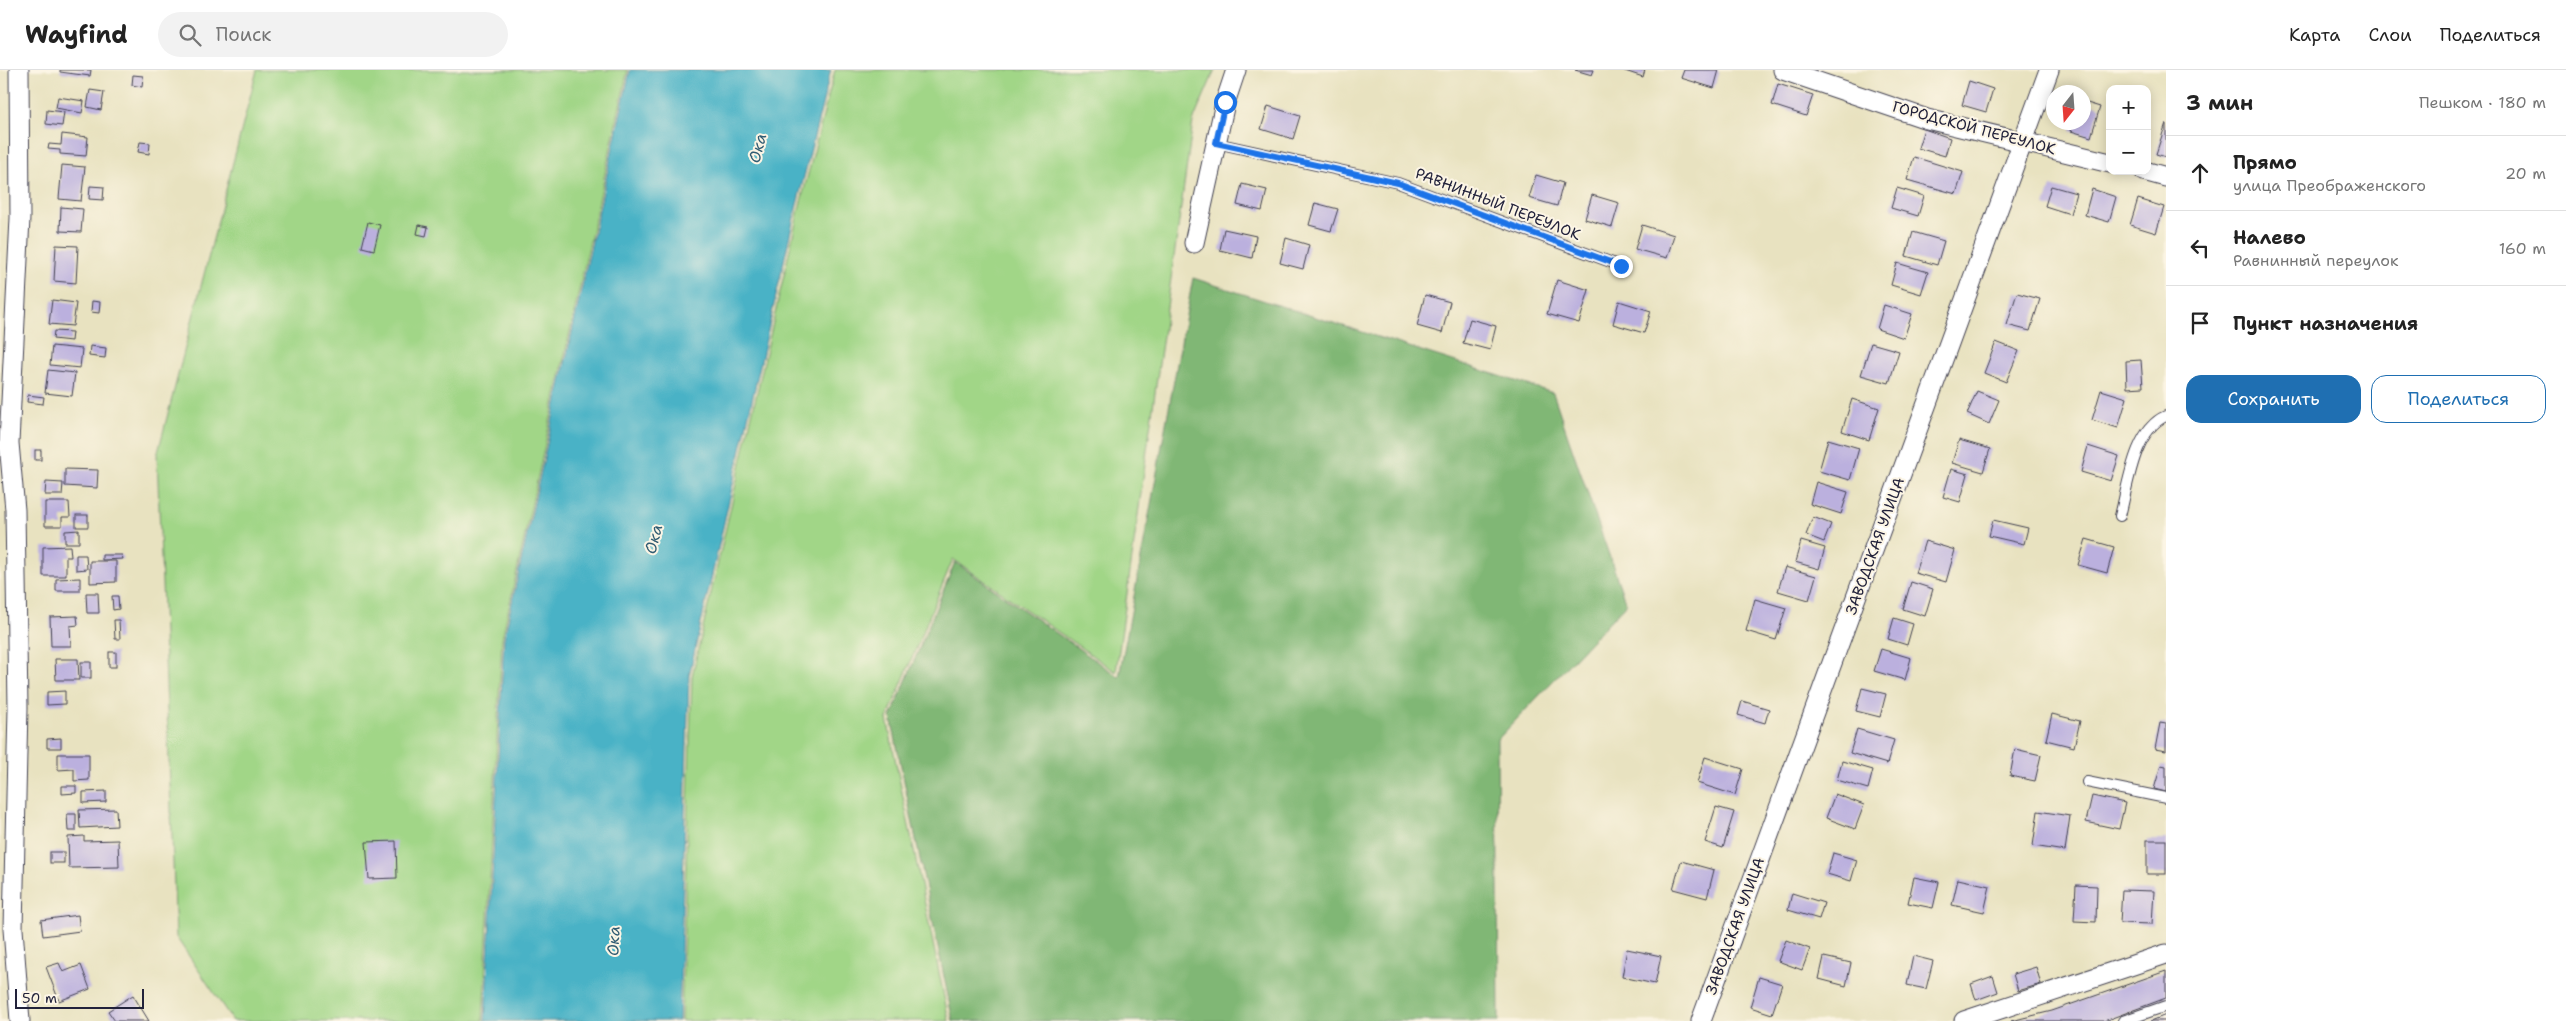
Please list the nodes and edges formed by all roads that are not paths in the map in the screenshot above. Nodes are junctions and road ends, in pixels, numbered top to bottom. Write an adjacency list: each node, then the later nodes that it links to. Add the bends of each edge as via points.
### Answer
1 (19, 70): 13 (street, via 20,218)
2 (1236, 70): 6 (street)
3 (1783, 70): 5 (street, ГОРОДСКОЙ ПЕРЕУЛОК, via 1927,119)
4 (2049, 70): 5 (street, ЗАВОДСКАЯ УЛИЦА)
5 (2023, 142): 7 (street, ГОРОДСКОЙ ПЕРЕУЛОК); 20 (street, ЗАВОДСКАЯ УЛИЦА)
6 (1216, 143): 10 (street); 11 (lane, РАВНИННЫЙ ПЕРЕУЛОК, via 1398,183)
7 (2106, 162)
8 (2151, 173): 9 (street)
9 (2166, 177)
10 (1194, 243)
11 (1621, 266)
12 (2166, 416): 14 (lane, via 2156,420 2144,434)
13 (7, 509): 19 (street, via 18,708 13,929)
14 (2120, 516)
15 (2087, 782): 16 (lane)
16 (2166, 798)
17 (2166, 954): 21 (street)
18 (2166, 1006): 22 (lane)
19 (20, 1021)
20 (1700, 1021)
21 (1964, 1021)
22 (2123, 1021)

